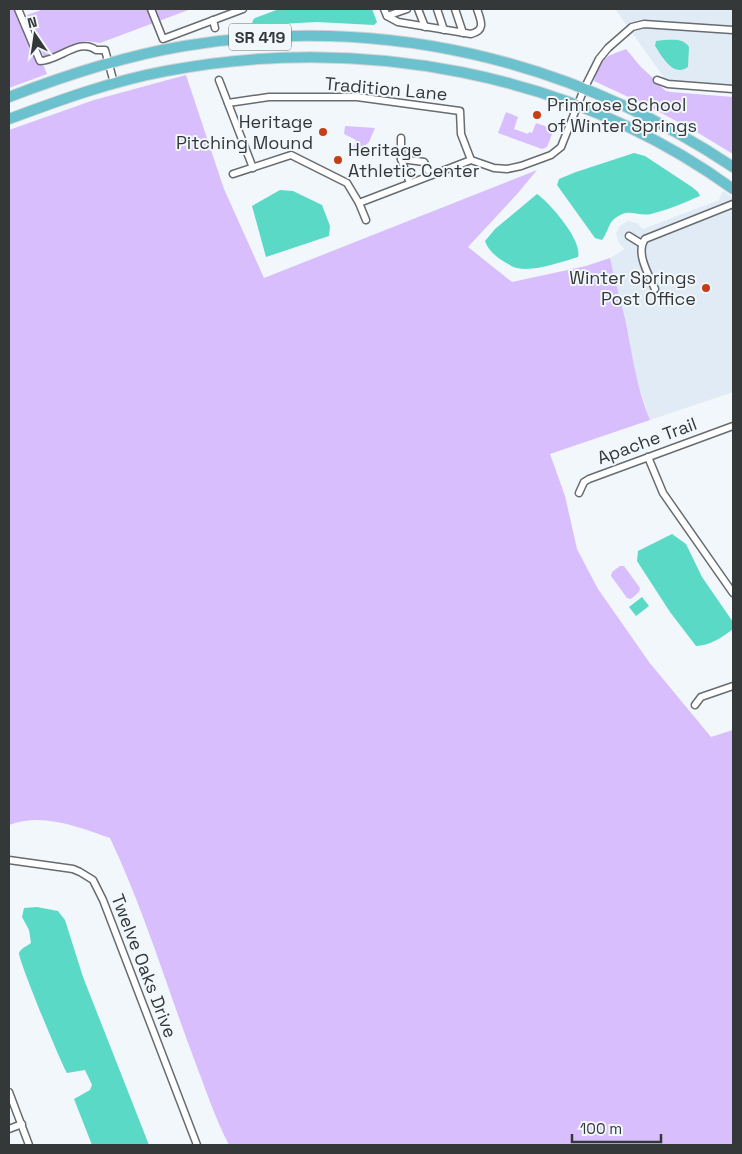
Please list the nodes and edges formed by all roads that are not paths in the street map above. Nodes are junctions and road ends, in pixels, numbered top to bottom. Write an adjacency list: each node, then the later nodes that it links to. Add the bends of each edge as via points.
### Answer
1 (18, 9): 17 (street, via 40,61 87,46 105,50)
2 (151, 9): 11 (street, via 162,38)
3 (243, 9): 11 (street)
4 (384, 9): 10 (street)
5 (407, 9): 10 (street)
6 (418, 9): 12 (street)
7 (436, 9): 14 (street)
8 (455, 9): 16 (street)
9 (477, 9): 16 (street, via 482,27 474,33)
10 (387, 16): 12 (street, via 398,22)
11 (212, 20): 13 (street)
12 (425, 27): 14 (street)
13 (215, 28)
14 (444, 30): 16 (street)
15 (733, 30): 21 (street, via 644,24 632,28 599,59)
16 (463, 33)
17 (108, 63): 20 (street); 21 (main road, SR 419, via 183,46 232,40 288,36 352,37 426,44 474,53); 23 (main road, SR 419)
18 (219, 80): 24 (street)
19 (658, 80): 22 (street, via 668,84)
20 (114, 83): 25 (main road, SR 419, via 164,71 236,60 352,57 470,74); 26 (main road, SR 419)
21 (584, 89): 25 (street); 30 (main road, SR 419, via 659,122)
22 (733, 89)
23 (9, 97)
24 (228, 103): 29 (street, Tradition Lane, via 269,97 357,97 460,111 461,134); 31 (street)
25 (577, 106): 29 (street, via 561,147 551,155 507,169); 35 (main road, SR 419, via 658,143)
26 (9, 119)
27 (401, 138): 28 (street)
28 (401, 159): 33 (street, via 424,162); 34 (street)
29 (471, 160): 33 (street)
30 (733, 167)
31 (253, 168): 32 (street); 36 (street, via 291,155 347,183)
32 (233, 174)
33 (431, 175): 34 (street)
34 (410, 183): 36 (street)
35 (733, 189)
36 (359, 203): 38 (street)
37 (733, 204): 40 (street, via 651,236)
38 (366, 220)
39 (629, 236): 40 (street)
40 (642, 244): 41 (street, via 642,259)
41 (655, 289)
42 (733, 426): 43 (street, Apache Trail)
43 (648, 457): 44 (street, Apache Trail, via 589,478); 45 (street, via 663,493)
44 (579, 493)
45 (733, 593)
46 (733, 686): 47 (street, via 700,697)
47 (695, 705)
48 (9, 860): 53 (street, Twelve Oaks Drive, via 74,869 92,880 103,900)
49 (9, 1092): 50 (street)
50 (22, 1124): 51 (street); 52 (street)
51 (9, 1129)
52 (30, 1145)
53 (197, 1145)

